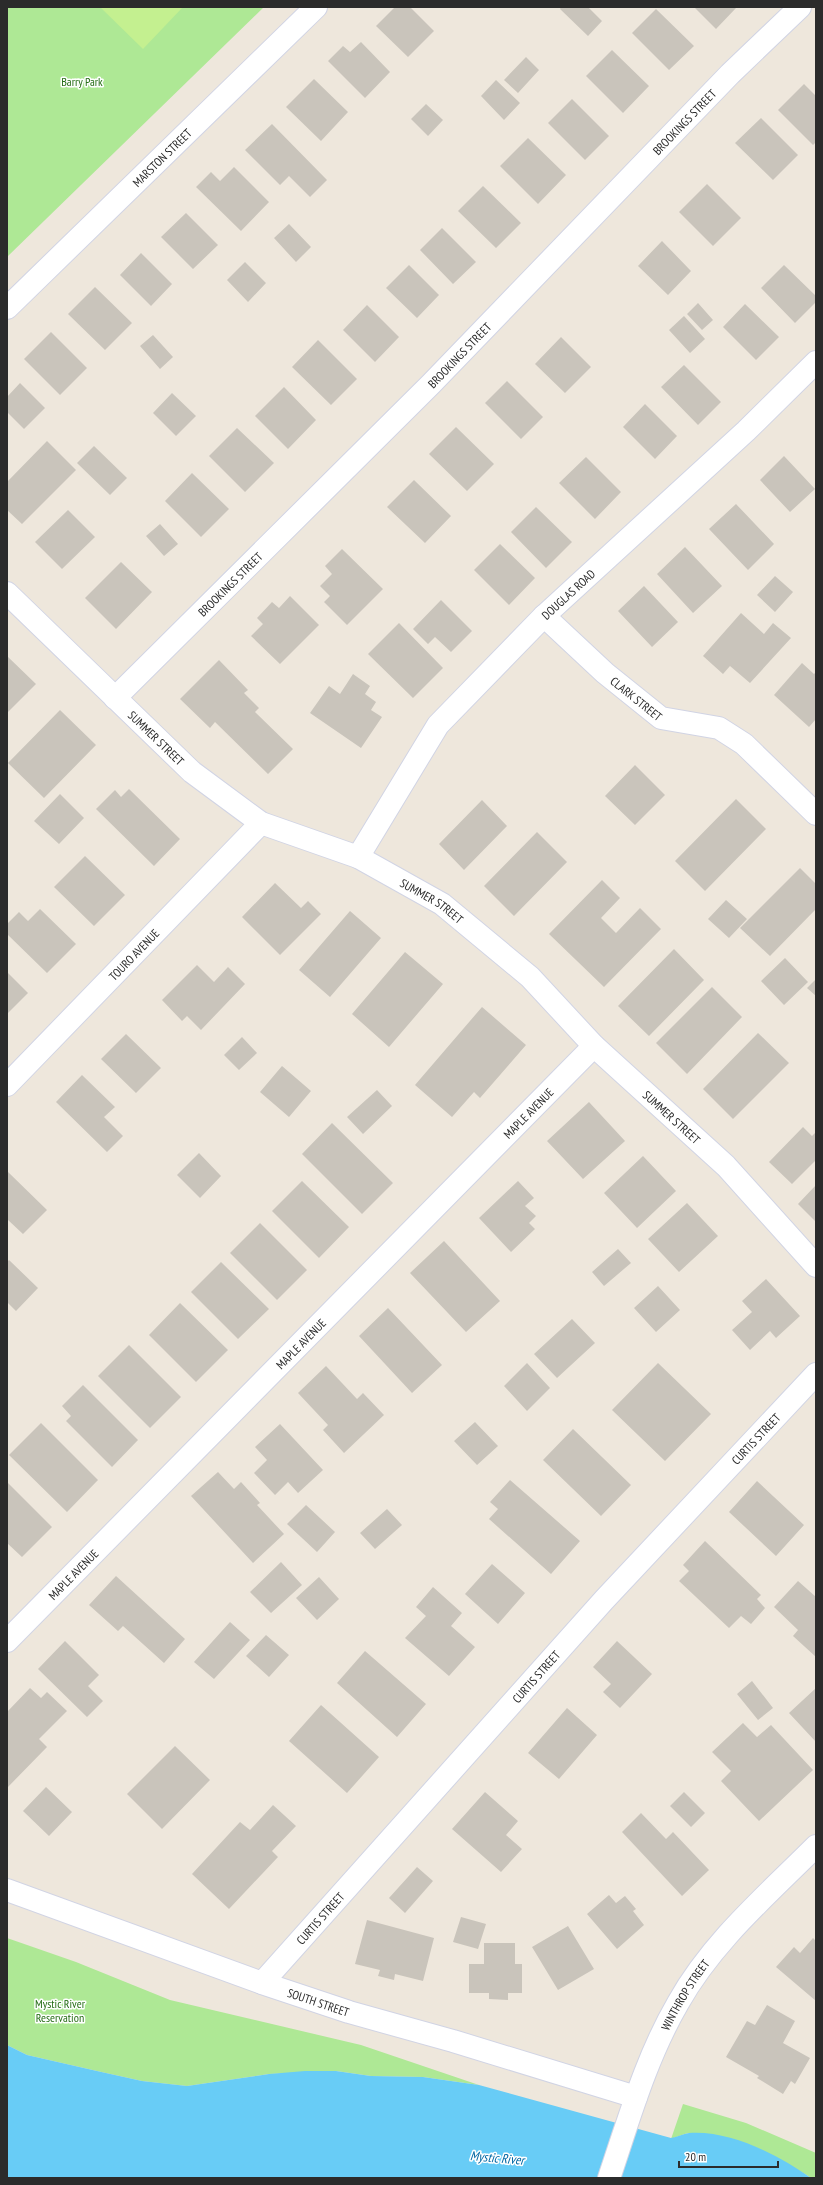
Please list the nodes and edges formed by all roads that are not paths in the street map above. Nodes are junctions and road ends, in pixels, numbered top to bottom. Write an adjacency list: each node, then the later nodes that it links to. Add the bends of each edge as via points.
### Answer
1 (316, 7): 3 (street, MARSTON STREET)
2 (800, 7): 7 (street, BROOKINGS STREET, via 725,80 431,384)
3 (7, 308)
4 (816, 362): 6 (street, DOUGLAS ROAD, via 746,431)
5 (9, 598): 7 (street, SUMMER STREET)
6 (544, 616): 8 (street, CLARK STREET, via 605,673 661,718 719,728 744,744); 10 (street, DOUGLAS ROAD, via 438,725)
7 (115, 698): 9 (street, SUMMER STREET, via 192,772)
8 (816, 814)
9 (261, 824): 10 (street, SUMMER STREET); 12 (street, TOURO AVENUE)
10 (358, 857): 11 (street, SUMMER STREET, via 442,904 530,977)
11 (594, 1046): 13 (street, SUMMER STREET, via 726,1166); 15 (street, MAPLE AVENUE)
12 (7, 1086)
13 (816, 1266)
14 (816, 1374): 18 (street, CURTIS STREET, via 604,1600)
15 (7, 1641)
16 (816, 1846): 19 (street, WINTHROP STREET, via 742,1919 698,1973 667,2023)
17 (7, 1890): 18 (street, SOUTH STREET)
18 (262, 1984): 19 (street, SOUTH STREET, via 453,2041)
19 (632, 2107): 20 (street, WINTHROP STREET)
20 (609, 2178)

